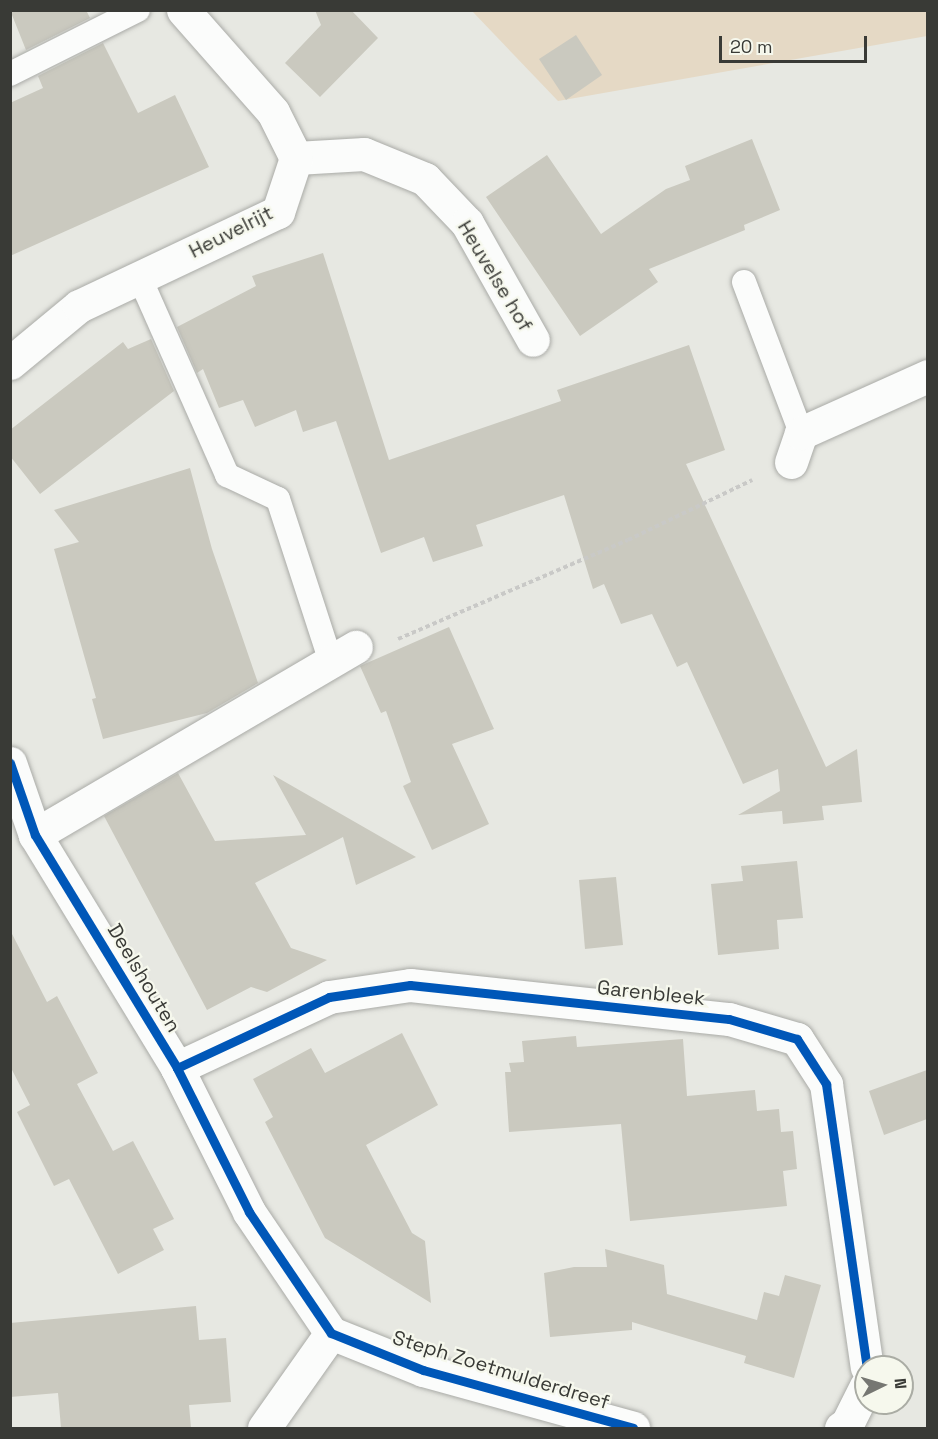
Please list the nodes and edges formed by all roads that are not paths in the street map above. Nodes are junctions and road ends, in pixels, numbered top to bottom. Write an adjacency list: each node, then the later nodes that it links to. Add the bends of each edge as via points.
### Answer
1 (138, 10): 3 (lane)
2 (183, 10): 4 (street, via 273,112)
3 (10, 74)
4 (296, 158): 5 (street, Heuvelrijt, via 278,212); 7 (street, Heuvelse hof, via 364,154 425,179 468,222)
5 (139, 276): 8 (street, Heuvelrijt, via 79,306); 11 (lane, via 227,475 278,499)
6 (744, 282): 10 (lane)
7 (533, 340)
8 (10, 363)
9 (927, 376): 10 (street)
10 (796, 447)
11 (343, 655): 13 (street)
12 (12, 773): 13 (street, Deelshouten)
13 (35, 835): 14 (street, Deelshouten)
14 (177, 1068): 15 (street, Deelshouten, via 249,1212); 16 (street, Garenbleek, via 328,997 410,985 729,1019 797,1039 826,1084)
15 (331, 1333): 18 (street); 19 (street, Steph Zoetmulderdreef, via 423,1370)
16 (865, 1355)
17 (854, 1411): 20 (street, via 848,1424)
18 (264, 1428)
19 (631, 1428)
20 (841, 1428)

